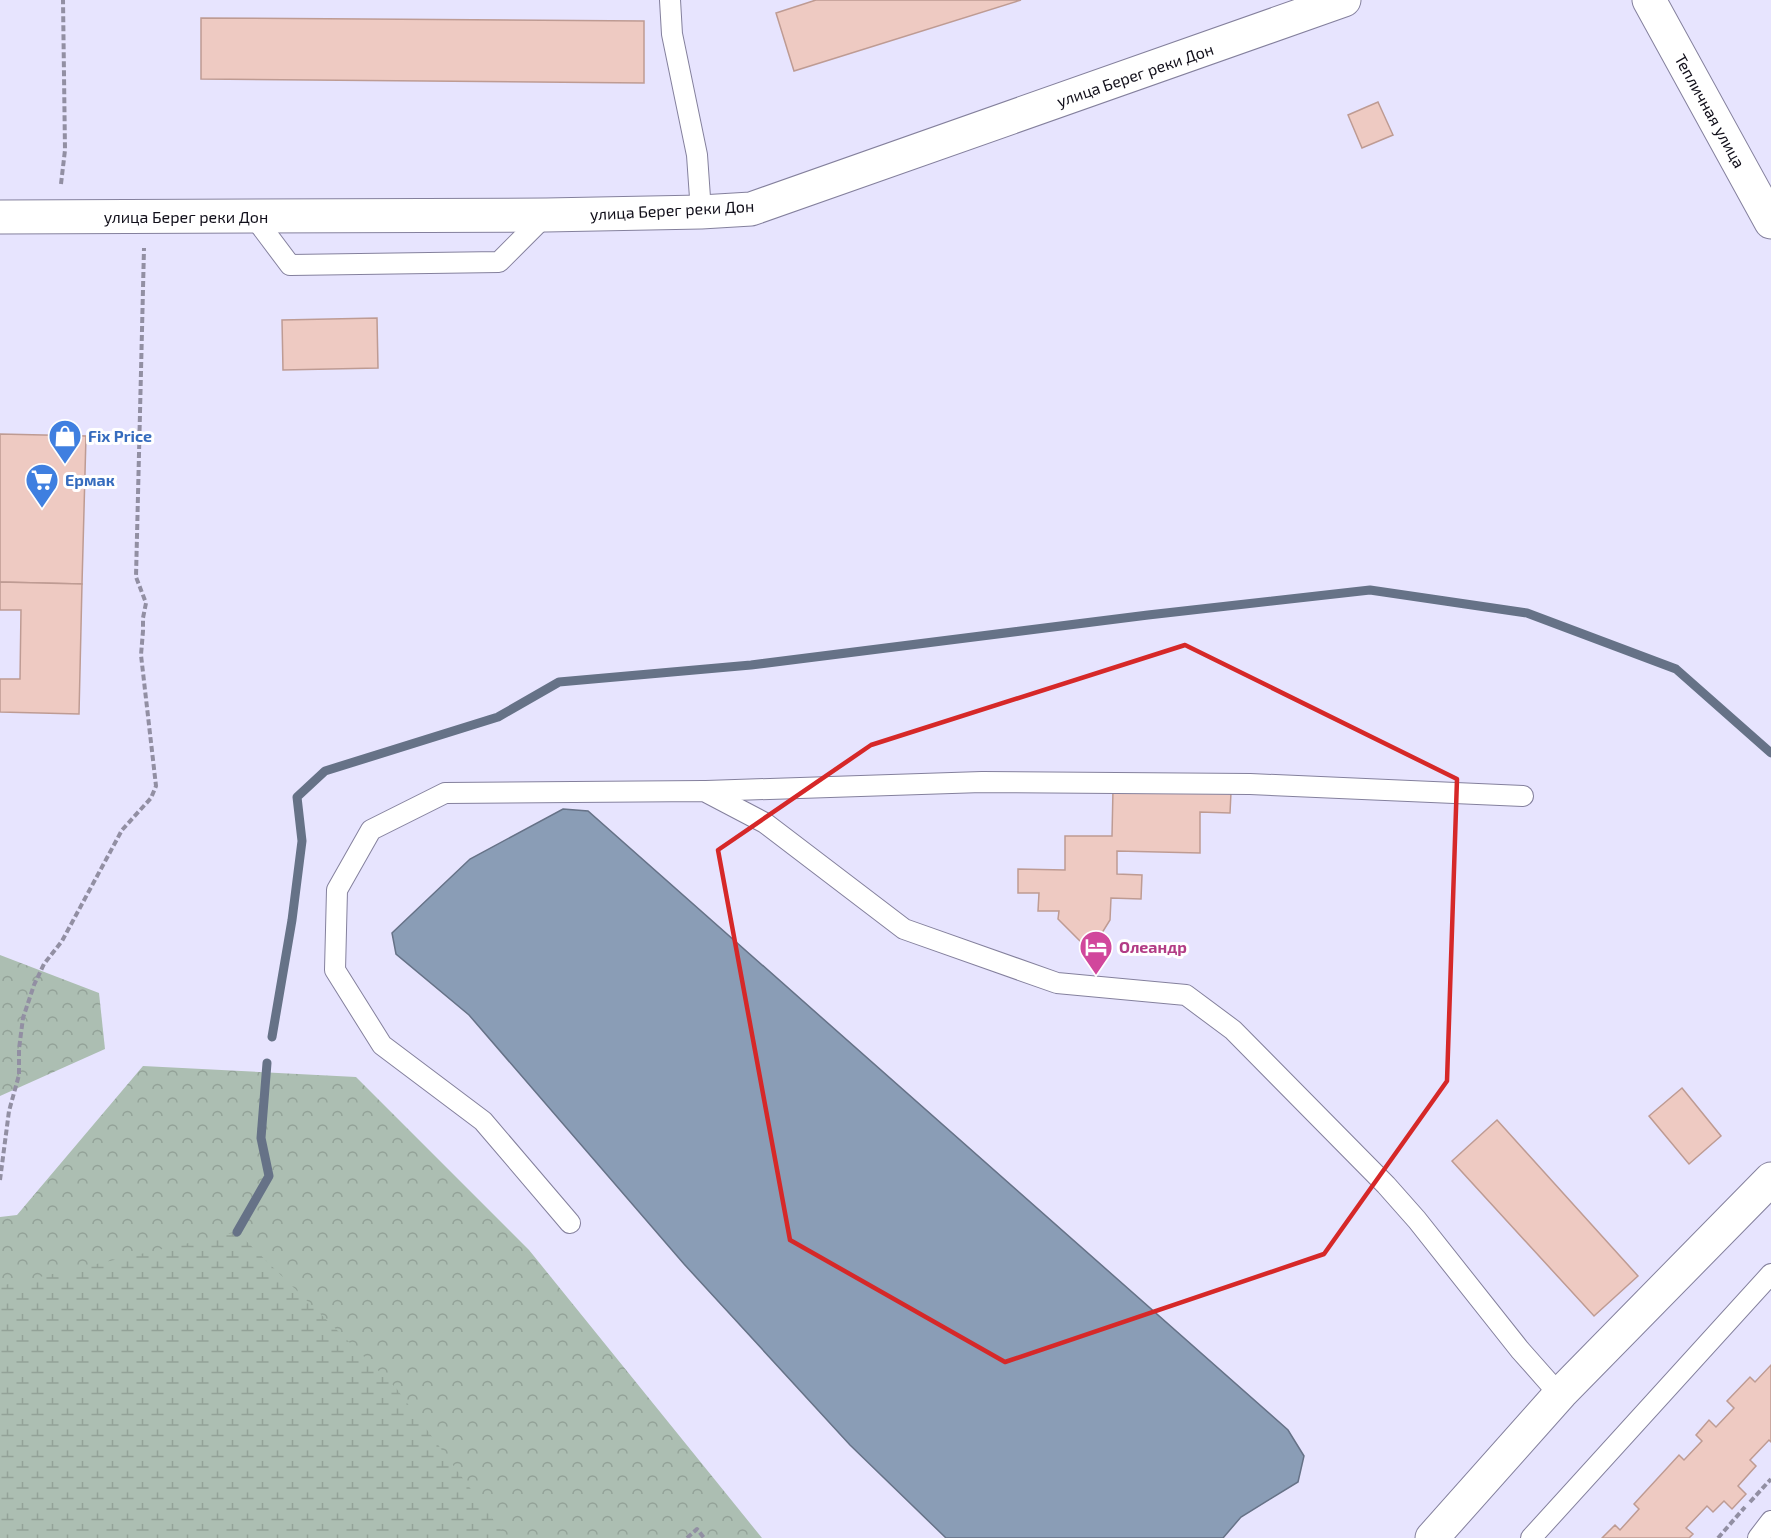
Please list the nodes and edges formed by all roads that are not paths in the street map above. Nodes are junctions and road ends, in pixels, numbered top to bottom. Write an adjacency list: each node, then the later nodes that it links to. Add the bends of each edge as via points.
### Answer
1 (670, 0): 5 (lane, via 672,34 697,155)
2 (1344, 0): 4 (street, улица Берег реки Дон)
3 (1649, 0): 9 (street, Тепличная улица)
4 (1285, 10): 5 (street, улица Берег реки Дон, via 751,209)
5 (701, 212): 6 (street, улица Берег реки Дон)
6 (546, 215): 7 (street, улица Берег реки Дон); 7 (lane, via 499,262 290,265)
7 (254, 217): 8 (street, улица Берег реки Дон)
8 (0, 218)
9 (1771, 222)
10 (704, 791): 11 (lane, via 994,782 1250,784); 13 (lane, via 445,793 371,830 337,891 335,970 382,1045 483,1121); 15 (lane, via 765,823 904,929 1057,983 1186,995 1233,1030 1386,1185 1520,1350)
11 (1523, 796)
12 (1771, 1179): 15 (street)
13 (570, 1223)
14 (1771, 1274): 18 (lane)
15 (1562, 1393): 17 (street)
16 (1771, 1521): 19 (lane)
17 (1432, 1538)
18 (1531, 1538)
19 (1758, 1538)

